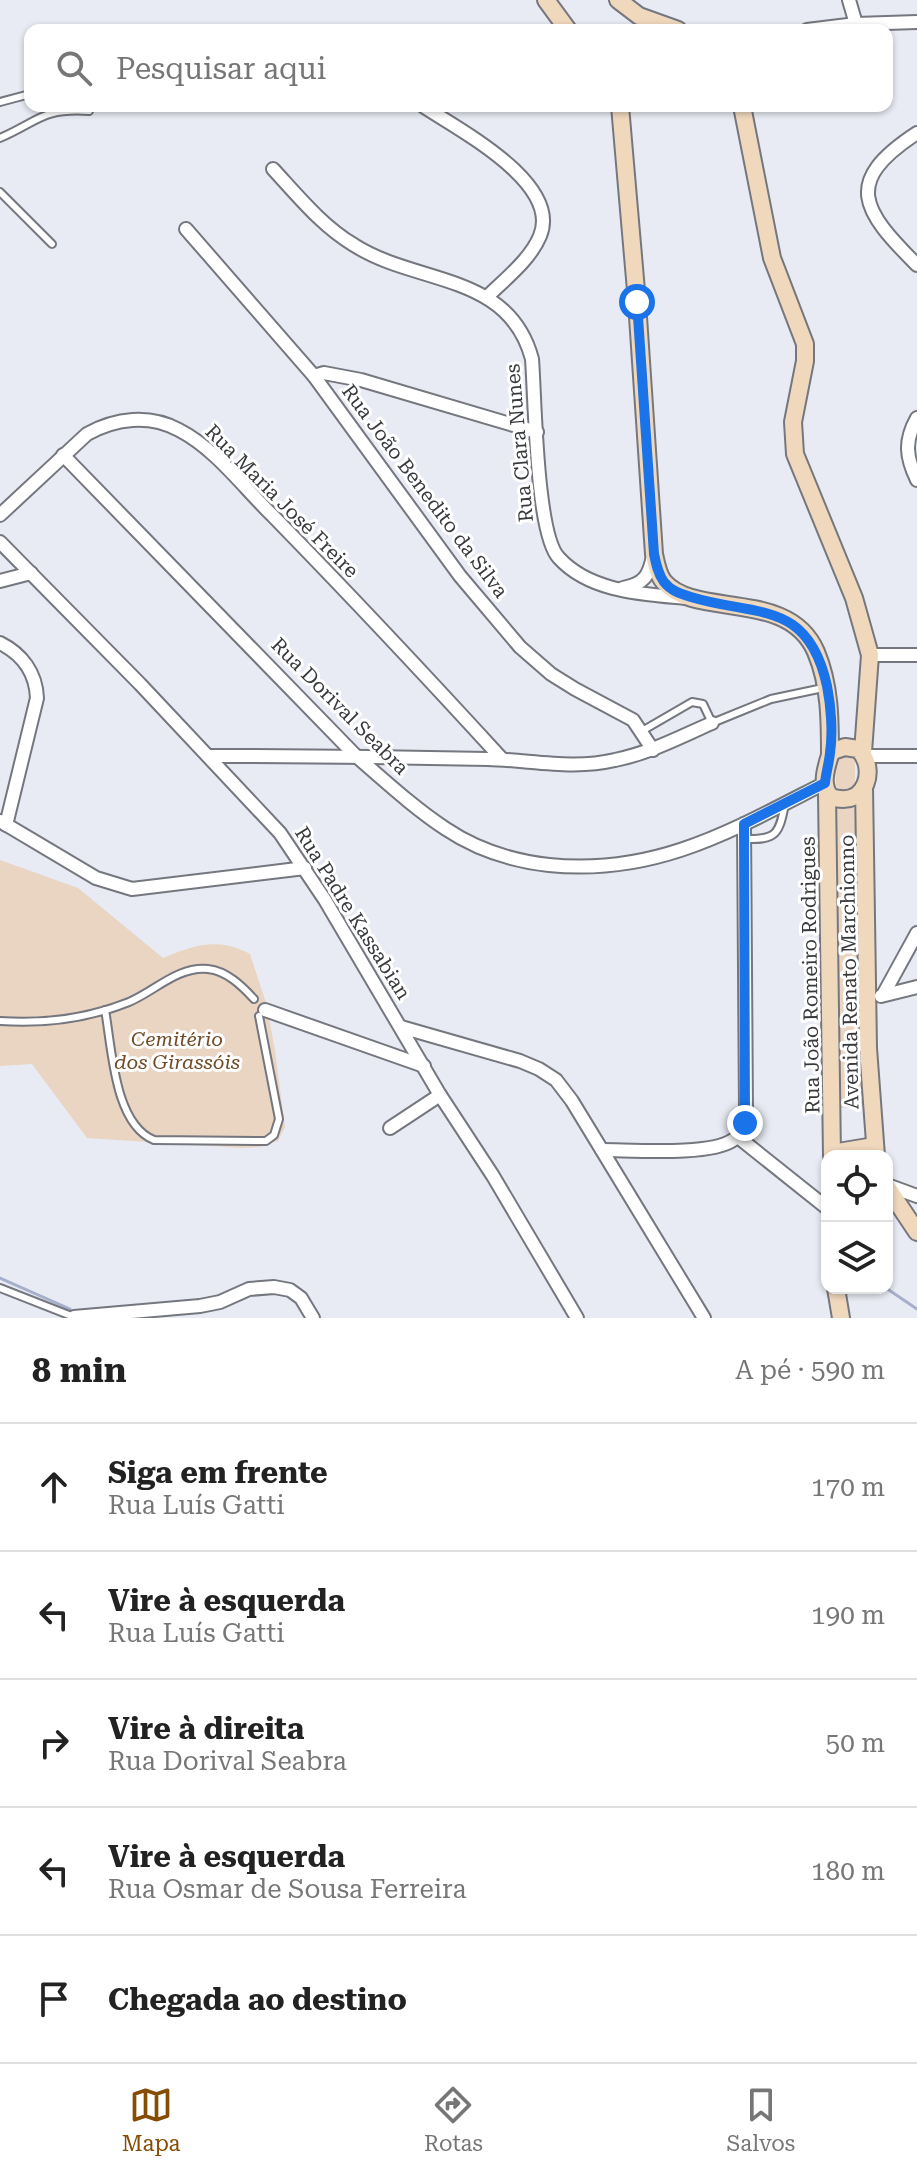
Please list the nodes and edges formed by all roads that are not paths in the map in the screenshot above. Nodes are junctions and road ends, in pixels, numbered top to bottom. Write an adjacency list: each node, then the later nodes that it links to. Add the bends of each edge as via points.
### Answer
1 (546, 0): 5 (street)
2 (618, 0): 6 (street)
3 (849, 0): 7 (street)
4 (917, 22): 7 (street)
5 (564, 24)
6 (661, 24)
7 (856, 24)
8 (24, 96): 9 (lane)
9 (0, 102)
10 (49, 112): 15 (lane)
11 (432, 112): 21 (street, via 520,175 542,208 544,219 534,247)
12 (621, 112): 29 (street)
13 (743, 112): 35 (street, via 772,258 805,344 793,422 795,454 854,598)
14 (917, 133): 20 (street, via 880,164 866,196 893,241)
15 (0, 138)
16 (273, 169): 21 (street, Rua Clara Nunes, via 321,221 356,247)
17 (0, 192): 19 (lane)
18 (186, 229): 22 (street, Rua João Benedito da Silva)
19 (52, 244)
20 (917, 265)
21 (487, 297): 24 (street, Rua Clara Nunes, via 517,323 529,349)
22 (314, 376): 24 (street, via 339,374); 39 (street, Rua João Benedito da Silva, via 460,576 520,647 551,674 625,714)
23 (917, 418): 26 (street, via 907,448)
24 (537, 432): 32 (street, Rua Clara Nunes, via 542,506 553,552 583,576)
25 (63, 455): 27 (street, Rua Maria José Freire); 44 (street, Rua Dorival Seabra); 46 (street, Rua Maria José Freire, via 87,434 119,420 161,423 189,436 296,540)
26 (917, 480)
27 (0, 515)
28 (0, 542): 30 (street, Rua Padre Kassabian)
29 (654, 554): 32 (street, via 644,580); 33 (street, via 666,585)
30 (31, 573): 31 (street); 43 (street, Rua Padre Kassabian)
31 (0, 581)
32 (616, 589): 33 (street, Rua Clara Nunes)
33 (701, 600): 37 (street, via 755,608 794,625 815,649)
34 (0, 643): 50 (street, via 31,670 37,698)
35 (870, 655): 36 (street); 41 (street)
36 (917, 655)
37 (827, 687): 38 (lane, via 771,699); 42 (street)
38 (712, 723): 39 (lane, via 703,704 692,702); 40 (street)
39 (642, 731): 40 (street, Rua João Benedito da Silva)
40 (653, 750): 46 (street, via 587,765)
41 (864, 754): 42 (street, via 845,747); 45 (street); 47 (street)
42 (830, 755): 48 (street)
43 (208, 756): 44 (street); 53 (street, Rua Padre Kassabian, via 280,833)
44 (356, 756): 46 (street); 51 (street, Rua Dorival Seabra, via 448,830 487,851 529,863 617,866 659,858)
45 (917, 756)
46 (502, 759)
47 (864, 787): 48 (street, via 847,800 836,799); 56 (street, Avenida Renato Marchionno)
48 (826, 789): 49 (street, Rua Dorival Seabra); 67 (street, Rua João Romeiro Rodrigues)
49 (785, 804): 51 (street, Rua Dorival Seabra); 52 (lane, via 775,834 766,840)
50 (3, 823): 53 (street, via 96,878 132,889)
51 (744, 824): 52 (street)
52 (744, 839): 65 (street, via 746,1113)
53 (305, 868): 61 (street, Rua Padre Kassabian)
54 (917, 933): 56 (street)
55 (917, 987): 56 (street)
56 (876, 998): 68 (street, Avenida Renato Marchionno)
57 (254, 999): 58 (lane, via 239,982 209,969 181,972)
58 (105, 1010): 59 (lane, via 123,1106 133,1125 154,1140 266,1141 274,1135 279,1119); 60 (lane, via 58,1020)
59 (262, 1013): 62 (street)
60 (0, 1021)
61 (401, 1027): 62 (street, Rua Padre Kassabian); 66 (street, via 539,1069 556,1080)
62 (424, 1066): 63 (street, Rua Padre Kassabian)
63 (440, 1095): 64 (street); 78 (street, Rua Padre Kassabian)
64 (390, 1128)
65 (738, 1137): 66 (street, via 725,1145 685,1151); 72 (street)
66 (602, 1150): 79 (street)
67 (832, 1150)
68 (875, 1150)
69 (893, 1188): 71 (street)
70 (893, 1195): 73 (street)
71 (917, 1196)
72 (821, 1203)
73 (917, 1232)
74 (0, 1288): 76 (lane)
75 (837, 1294): 80 (street)
76 (74, 1317): 77 (street, via 200,1306 249,1289 274,1287 301,1298)
77 (313, 1318)
78 (577, 1318)
79 (704, 1318)
80 (841, 1318)

